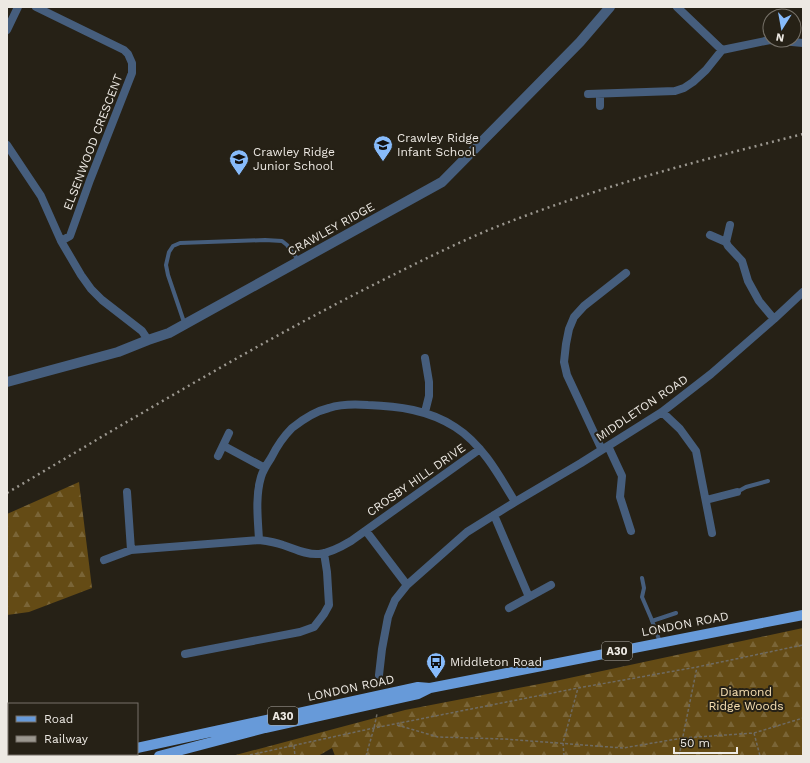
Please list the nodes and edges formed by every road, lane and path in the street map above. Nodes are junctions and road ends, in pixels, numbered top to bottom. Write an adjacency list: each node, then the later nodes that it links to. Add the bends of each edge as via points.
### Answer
1 (18, 7): 5 (street)
2 (36, 7): 14 (street, ELSENWOOD CRESCENT, via 124,50 132,63 132,74 70,236)
3 (610, 7): 16 (street, CRAWLEY RIDGE, via 580,42 442,182)
4 (677, 7): 7 (street)
5 (7, 30)
6 (803, 43): 7 (street, via 770,40)
7 (722, 50): 9 (street, via 706,70 684,88 663,92)
8 (588, 94): 9 (street)
9 (600, 94): 10 (street)
10 (600, 106)
11 (7, 145): 14 (street, via 41,196)
12 (730, 225): 15 (street)
13 (710, 235): 15 (street)
14 (62, 241): 21 (street, via 91,289 142,331)
15 (726, 242): 19 (street, via 742,261 748,281 759,301)
16 (299, 261): 20 (street, CRAWLEY RIDGE); 20 (lane, via 282,241 180,243 173,246 166,265)
17 (626, 273): 28 (street, via 574,316 566,344 564,362 567,375)
18 (803, 292): 19 (street, MIDDLETON ROAD)
19 (774, 319): 25 (street, MIDDLETON ROAD, via 711,374)
20 (185, 325): 21 (street, CRAWLEY RIDGE)
21 (148, 340): 23 (street, CRAWLEY RIDGE, via 118,352)
22 (424, 358): 24 (street, via 429,382)
23 (7, 382)
24 (425, 412): 29 (street, CROSBY HILL DRIVE, via 455,427); 31 (street, CROSBY HILL DRIVE, via 386,405 353,404 329,408 311,415 292,429 278,445)
25 (662, 412): 28 (street, MIDDLETON ROAD); 35 (street, via 680,429 696,451)
26 (229, 433): 27 (street)
27 (224, 446): 30 (street); 31 (street)
28 (605, 448): 36 (street, MIDDLETON ROAD); 39 (street, via 622,476 620,497)
29 (480, 449): 36 (street, CROSBY HILL DRIVE); 38 (street, CROSBY HILL DRIVE)
30 (218, 456)
31 (265, 468): 41 (street, CROSBY HILL DRIVE, via 261,476 258,499)
32 (768, 481): 34 (lane)
33 (127, 492): 42 (street)
34 (737, 492): 35 (street)
35 (706, 500): 40 (street)
36 (515, 502): 37 (street, MIDDLETON ROAD)
37 (494, 515): 46 (street, MIDDLETON ROAD, via 467,532); 48 (street)
38 (366, 531): 43 (street, CROSBY HILL DRIVE, via 351,542); 46 (street, CROSBY HILL DRIVE)
39 (631, 531)
40 (712, 533)
41 (259, 540): 42 (street); 43 (street, CROSBY HILL DRIVE, via 310,553)
42 (131, 550): 44 (street)
43 (324, 553): 55 (street, via 328,572 329,605 314,626 300,632)
44 (104, 560)
45 (642, 578): 52 (lane, via 642,597)
46 (407, 585): 59 (street, MIDDLETON ROAD, via 395,600 388,616)
47 (551, 585): 48 (street)
48 (529, 597): 49 (street)
49 (509, 608)
50 (676, 612): 52 (lane)
51 (803, 615): 53 (main road, LONDON ROAD / A30)
52 (652, 621): 53 (lane)
53 (660, 642): 60 (main road, LONDON ROAD / A30)
54 (803, 644): 58 (path)
55 (199, 652): 56 (street); 57 (street)
56 (185, 654)
57 (202, 661)
58 (697, 667): 61 (path); 67 (path)
59 (379, 675)
60 (430, 688): 70 (main road, LONDON ROAD / A30, via 418,687); 71 (main road, LONDON ROAD / A30, via 418,694 264,728)
61 (578, 688): 64 (path); 68 (path)
62 (377, 714): 65 (path)
63 (803, 718): 66 (path)
64 (395, 724): 65 (path); 68 (path, via 438,737)
65 (374, 728): 69 (path); 74 (path)
66 (754, 733): 67 (path); 77 (path)
67 (683, 738): 68 (path, via 623,748); 76 (path)
68 (563, 743): 75 (path)
69 (294, 746): 72 (path); 73 (path)
70 (138, 748)
71 (159, 756)
72 (245, 756)
73 (295, 756)
74 (366, 756)
75 (564, 756)
76 (679, 756)
77 (760, 756)

